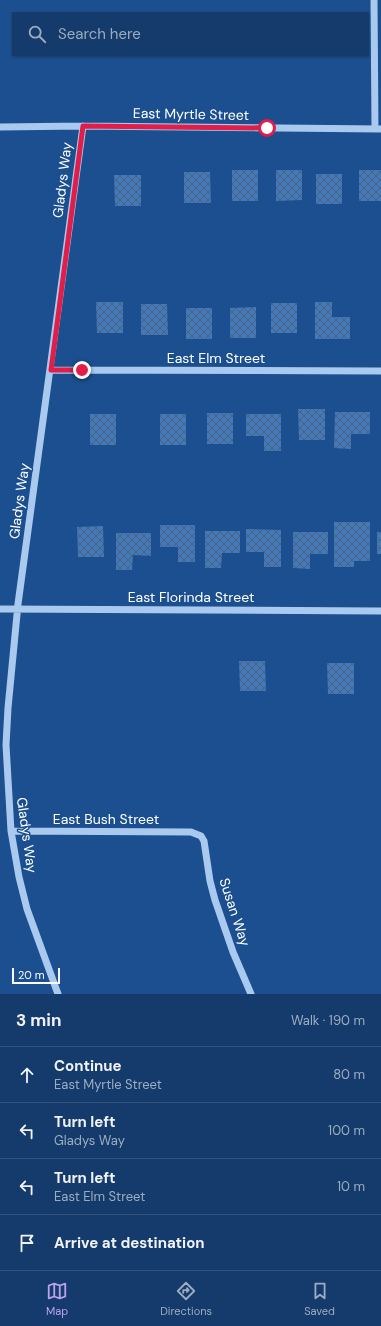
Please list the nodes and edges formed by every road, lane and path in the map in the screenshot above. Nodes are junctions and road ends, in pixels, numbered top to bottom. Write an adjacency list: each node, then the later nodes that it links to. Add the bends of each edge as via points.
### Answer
1 (374, 0): 4 (street)
2 (83, 126): 3 (street, East Myrtle Street); 4 (street, East Myrtle Street); 5 (street, Gladys Way)
3 (0, 127)
4 (378, 129)
5 (51, 370): 6 (street, East Elm Street); 8 (street, Gladys Way)
6 (381, 371)
7 (0, 609): 8 (street, East Florinda Street)
8 (18, 609): 9 (street, East Florinda Street); 10 (street, Gladys Way, via 6,745)
9 (381, 611)
10 (11, 831): 11 (street, East Bush Street, via 190,832); 12 (street, Gladys Way, via 27,909)
11 (202, 836): 13 (street, Susan Way, via 215,900)
12 (58, 994)
13 (251, 994)

